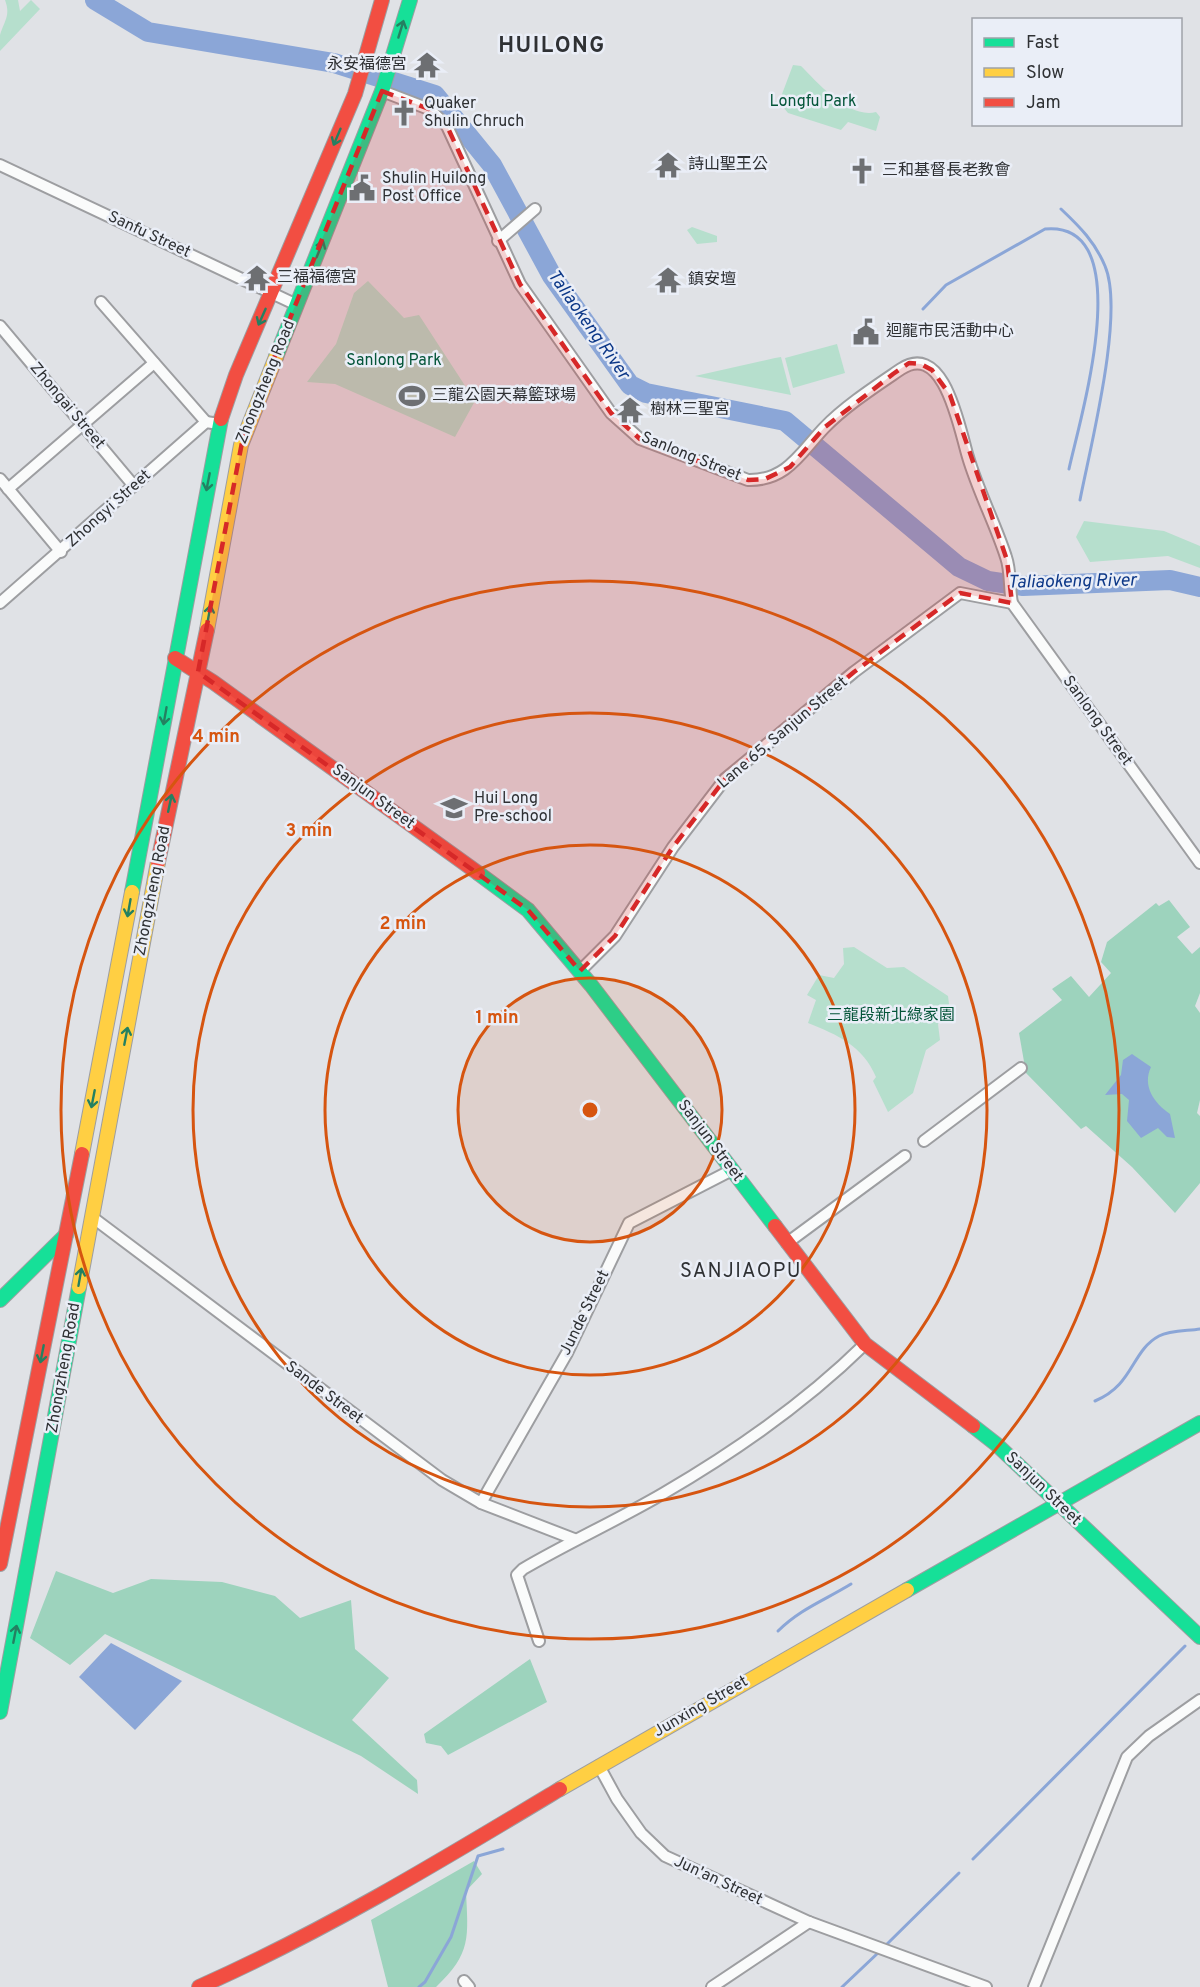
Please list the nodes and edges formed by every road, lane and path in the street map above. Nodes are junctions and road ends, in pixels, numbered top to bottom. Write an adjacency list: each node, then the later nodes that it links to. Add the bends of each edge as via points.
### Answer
1 (382, 0): 7 (main road, Zhongzheng Road, one-way to 7, via 358,82)
2 (410, 0): 3 (main road, Zhongzheng Road, one-way to 2)
3 (382, 91): 6 (street, Sanlong Street, via 429,109 447,126); 9 (main road, Zhongzheng Road, one-way to 3)
4 (0, 165): 7 (street, Sanfu Street)
5 (535, 209): 6 (street)
6 (498, 241): 19 (street, Sanlong Street, via 520,284 611,413 640,439 748,480 779,474 805,452 825,427 909,363 932,370 953,403 968,458 1007,560)
7 (272, 293): 9 (street, Sanfu Street); 12 (main road, Zhongzheng Road, one-way to 12)
8 (101, 302): 11 (street)
9 (297, 305): 14 (main road, Zhongzheng Road)
10 (0, 326): 13 (street, Zhongai Street)
11 (154, 363): 12 (street); 13 (street)
12 (213, 423): 14 (main road); 16 (street, Zhongyi Street); 21 (main road, Zhongzheng Road, one-way to 21)
13 (82, 425): 16 (street, Zhongai Street); 17 (street)
14 (244, 432): 22 (main road, Zhongzheng Road, one-way to 14)
15 (0, 479): 17 (street)
16 (134, 486): 18 (street, Zhongyi Street)
17 (8, 489): 18 (street)
18 (61, 552): 20 (street, Zhongyi Street)
19 (1012, 599): 23 (street, Sanlong Street); 24 (street, Lane 65, Sanjun Street, via 960,593 854,672 745,761 699,811 615,936)
20 (0, 603)
21 (175, 658): 22 (main road, Sanjun Street); 30 (main road, Zhongzheng Road, one-way to 30)
22 (198, 672): 24 (main road, Sanjun Street, via 528,910); 29 (main road, Zhongzheng Road, one-way to 22)
23 (1200, 863)
24 (580, 971): 28 (main road, Sanjun Street)
25 (1021, 1068): 26 (street)
26 (924, 1141)
27 (905, 1156): 31 (street)
28 (732, 1170): 31 (main road, Sanjun Street); 35 (street, Junde Street, via 629,1223 567,1353)
29 (92, 1217): 30 (main road); 35 (street, Sande Street, via 408,1456); 42 (main road, Zhongzheng Road, one-way to 29)
30 (66, 1235): 32 (main road); 38 (main road, Zhongzheng Road, one-way to 38)
31 (787, 1243): 33 (main road, Sanjun Street)
32 (0, 1300)
33 (865, 1344): 36 (main road, Sanjun Street, via 979,1430); 37 (street, via 828,1380 733,1450 663,1494)
34 (1200, 1423): 36 (main road, Junxing Street)
35 (481, 1503): 37 (street, Sande Street)
36 (1059, 1505): 39 (main road, Sanjun Street); 43 (main road, Junxing Street)
37 (574, 1539): 40 (street, via 517,1575)
38 (0, 1564)
39 (1200, 1637)
40 (539, 1641)
41 (1200, 1700): 48 (street, via 1149,1736 1127,1757)
42 (0, 1712)
43 (599, 1766): 44 (street, Jun'an Street, via 641,1833 665,1856); 45 (main road, Junxing Street, via 294,1943)
44 (809, 1922): 46 (street); 47 (street, Jun'an Street)
45 (199, 1987)
46 (712, 1987)
47 (986, 1987)
48 (1034, 1987)

